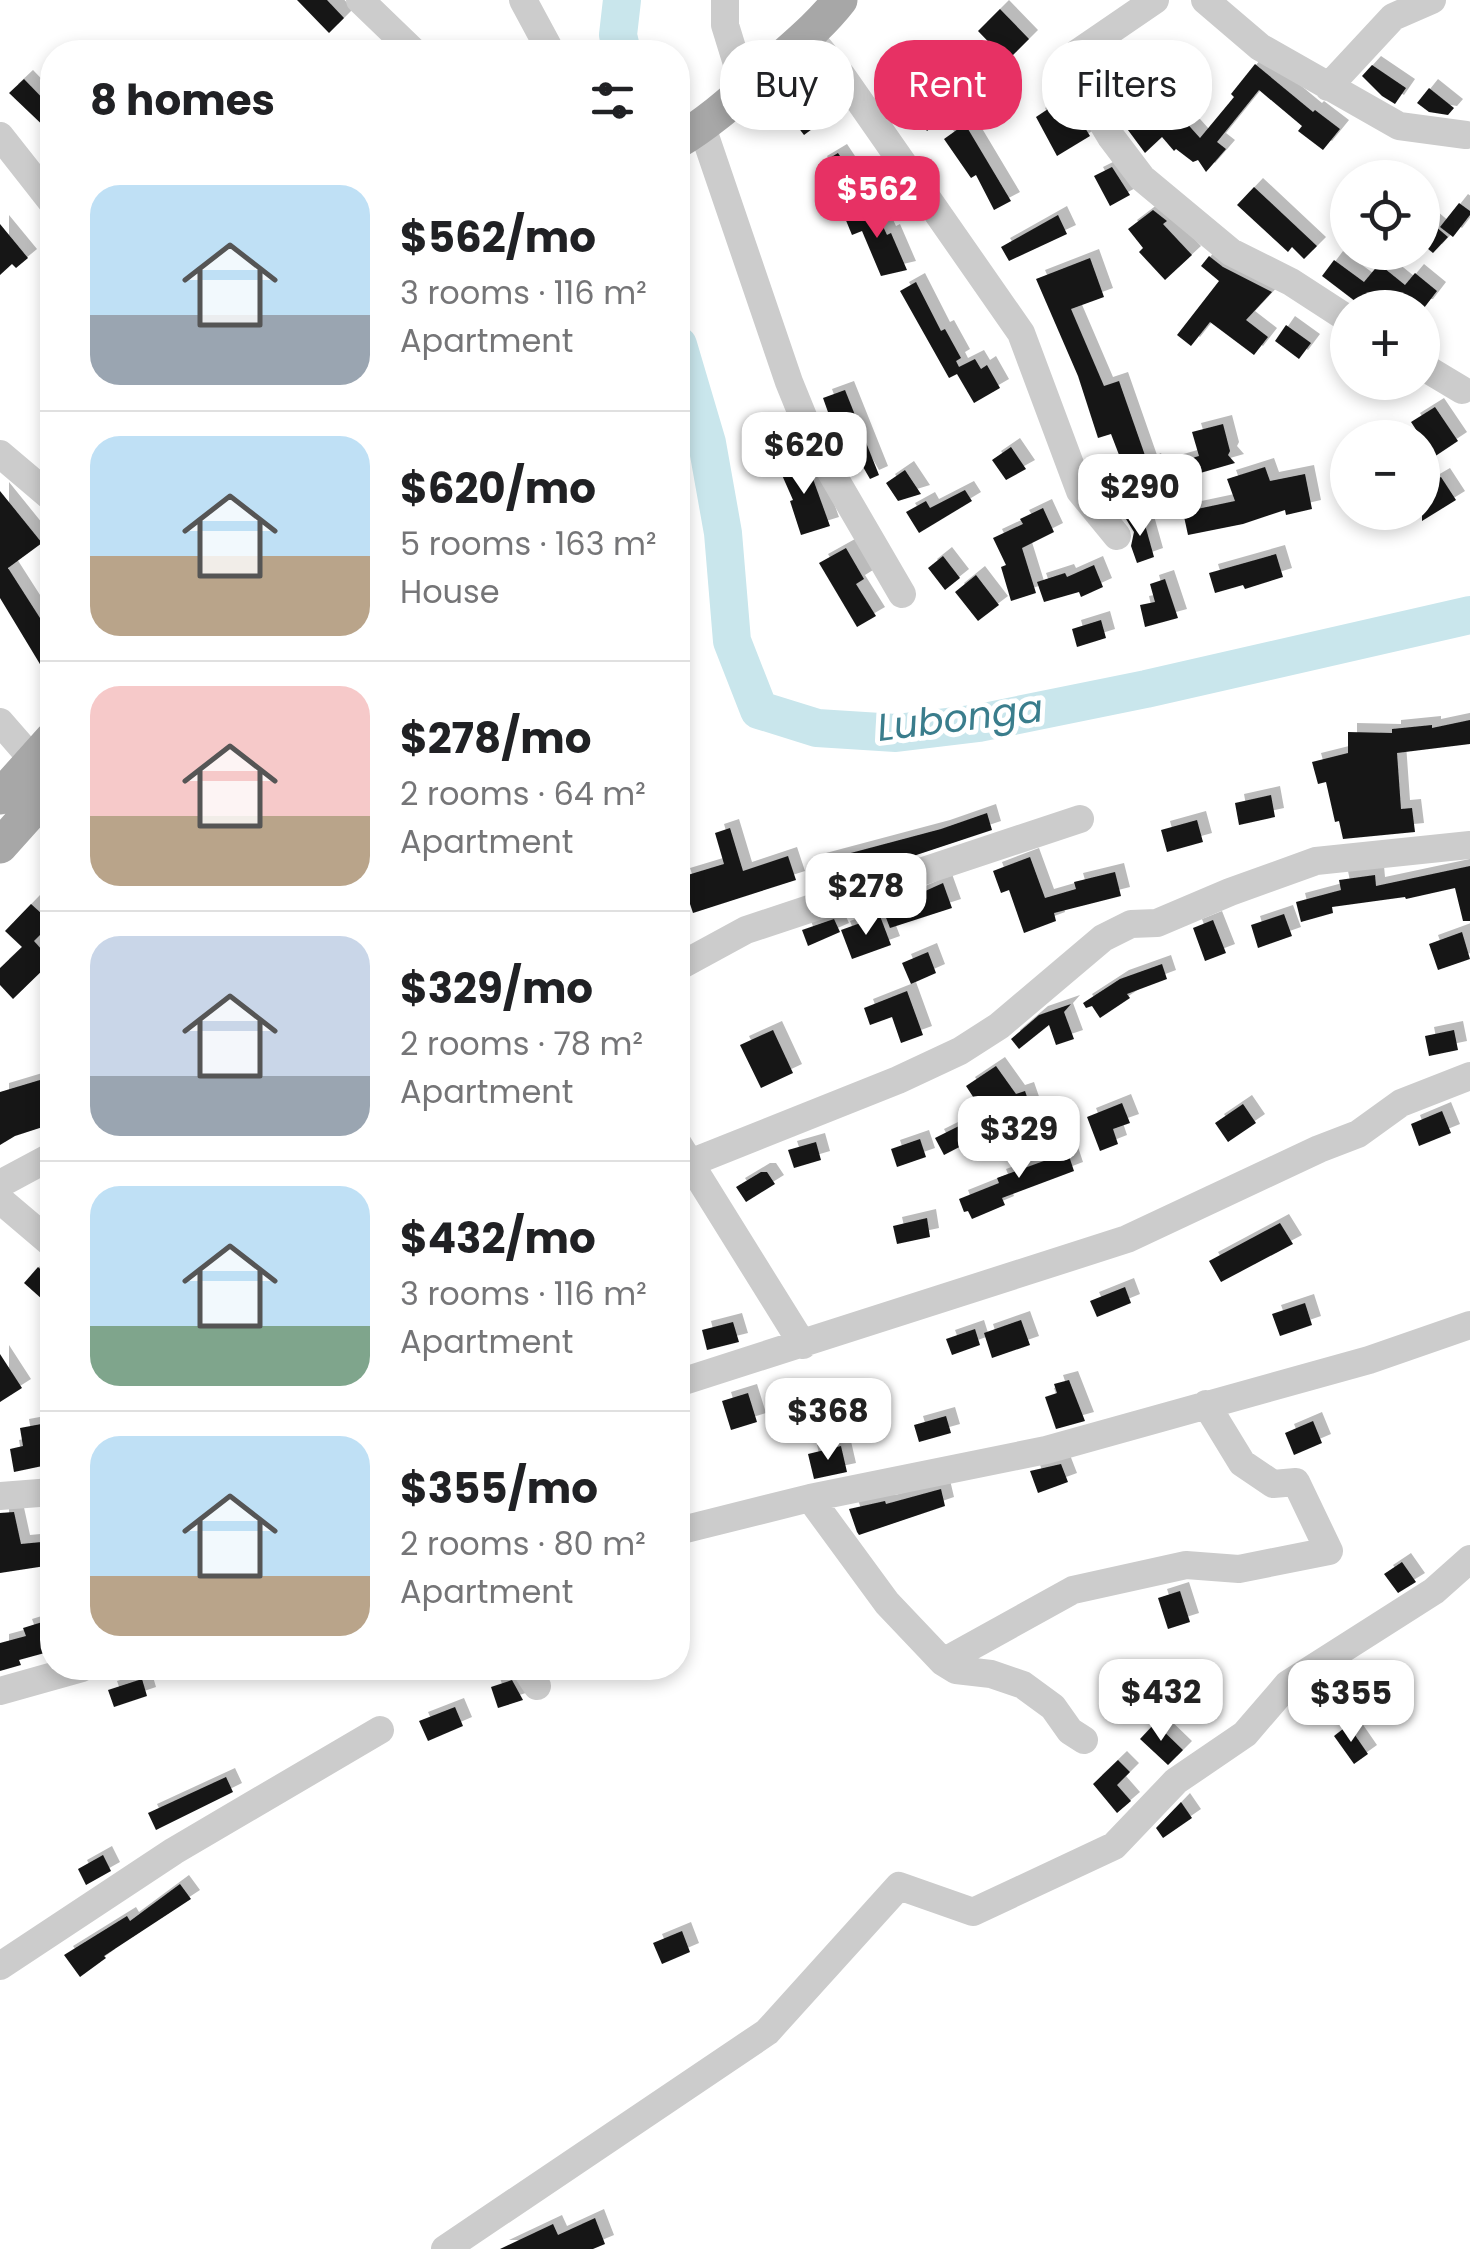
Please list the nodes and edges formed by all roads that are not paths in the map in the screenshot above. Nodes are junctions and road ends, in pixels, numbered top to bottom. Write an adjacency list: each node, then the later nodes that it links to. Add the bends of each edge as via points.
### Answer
1 (360, 0): 9 (street)
2 (523, 0): 10 (street)
3 (725, 0): 11 (street)
4 (840, 0): 8 (main road)
5 (1155, 0): 19 (street, via 1076,54 1068,67 1142,178 1231,252)
6 (1205, 0): 13 (street, via 1260,47)
7 (1432, 0): 13 (street, via 1393,17)
8 (808, 35): 12 (main road); 24 (street, via 1022,333 1080,491)
9 (402, 40)
10 (545, 40)
11 (729, 40)
12 (802, 40)
13 (1328, 87): 16 (street, via 1399,126)
14 (720, 110): 15 (main road)
15 (690, 134): 25 (street, via 813,441)
16 (1466, 135)
17 (0, 136): 18 (street)
18 (40, 187)
19 (1330, 307)
20 (1440, 377): 21 (street)
21 (1462, 390)
22 (0, 454): 23 (street)
23 (40, 488)
24 (1118, 536)
25 (902, 594)
26 (0, 722): 27 (street)
27 (40, 758)
28 (40, 770): 30 (main road)
29 (40, 778): 33 (main road)
30 (0, 797)
31 (1080, 820): 34 (street, via 746,930)
32 (1470, 844): 36 (street, via 1316,861 1158,923 1131,924 1103,938 960,1051)
33 (0, 846)
34 (690, 960)
35 (1470, 1076): 43 (street, via 1126,1239)
36 (690, 1159)
37 (40, 1162): 39 (street)
38 (690, 1174): 43 (street)
39 (0, 1184)
40 (0, 1200): 41 (street)
41 (40, 1234)
42 (1470, 1325): 45 (street)
43 (803, 1345): 44 (street)
44 (690, 1379)
45 (1206, 1404): 48 (street, via 1046,1450); 51 (street, via 1242,1463 1273,1484 1296,1482 1329,1551 1239,1569 1186,1565 1073,1590)
46 (40, 1493): 47 (street)
47 (0, 1496)
48 (810, 1498): 49 (street); 51 (street, via 887,1603)
49 (690, 1528)
50 (1470, 1559): 57 (street, via 1434,1591 1288,1684 1245,1734 1176,1781 1114,1846 972,1912 898,1886 767,2032)
51 (942, 1662): 55 (street, via 1023,1685)
52 (40, 1680): 53 (street)
53 (0, 1691)
54 (380, 1730): 56 (street, via 174,1851)
55 (1084, 1740)
56 (0, 1966)
57 (445, 2249)

